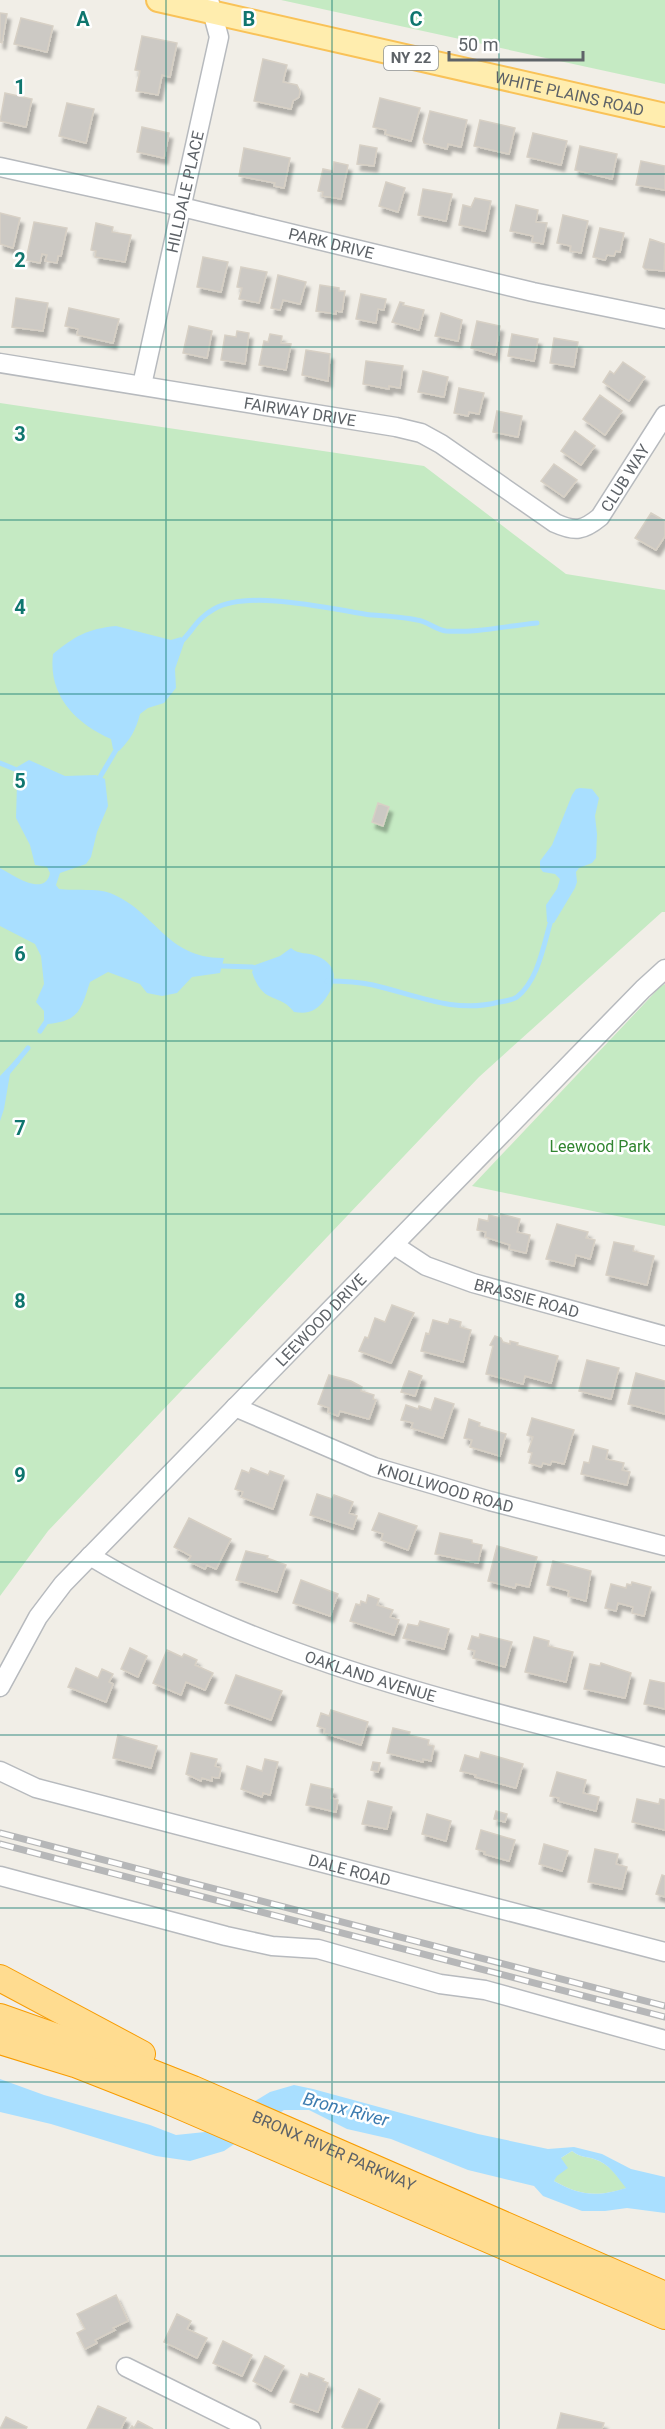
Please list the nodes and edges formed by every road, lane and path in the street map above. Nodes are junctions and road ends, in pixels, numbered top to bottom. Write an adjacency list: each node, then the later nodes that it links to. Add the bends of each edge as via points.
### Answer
1 (158, 0): 2 (main road, WHITE PLAINS ROAD / NY 22)
2 (210, 6): 3 (main road, WHITE PLAINS ROAD / NY 22); 5 (street, HILLDALE PLACE, via 219,37)
3 (665, 115)
4 (0, 167): 5 (street, PARK DRIVE)
5 (182, 207): 6 (street, PARK DRIVE, via 533,292); 8 (street, HILLDALE PLACE)
6 (665, 319)
7 (0, 363): 8 (street, FAIRWAY DRIVE)
8 (142, 385): 10 (street, FAIRWAY DRIVE, via 421,433 555,523)
9 (665, 415): 10 (street, CLUB WAY, via 600,517)
10 (575, 530)
11 (665, 969): 12 (street, LEEWOOD DRIVE)
12 (394, 1245): 13 (street, BRASSIE ROAD, via 426,1266 462,1280); 14 (street, LEEWOOD DRIVE)
13 (665, 1336)
14 (235, 1407): 15 (street, KNOLLWOOD ROAD, via 374,1467); 16 (street, LEEWOOD DRIVE)
15 (665, 1546)
16 (90, 1556): 17 (street, LEEWOOD DRIVE, via 49,1600); 18 (street, OAKLAND AVENUE, via 147,1588 314,1660 381,1682)
17 (0, 1687)
18 (665, 1757)
19 (0, 1771): 21 (street, DALE ROAD)
20 (0, 1785): 21 (street, DALE ROAD)
21 (36, 1788): 23 (street, DALE ROAD)
22 (0, 1876): 26 (street, via 226,1936 272,1946 318,1949 440,1984 485,1990)
23 (665, 1952)
24 (0, 1978): 28 (highway, via 145,2055)
25 (0, 2017): 28 (highway, BRONX RIVER PARKWAY, via 112,2057)
26 (665, 2040)
27 (0, 2042): 28 (highway, BRONX RIVER PARKWAY)
28 (218, 2111): 29 (highway, BRONX RIVER PARKWAY)
29 (265, 2132): 30 (highway, BRONX RIVER PARKWAY); 31 (highway, BRONX RIVER PARKWAY)
30 (665, 2295)
31 (665, 2316)
32 (126, 2367): 33 (street)
33 (251, 2429)

